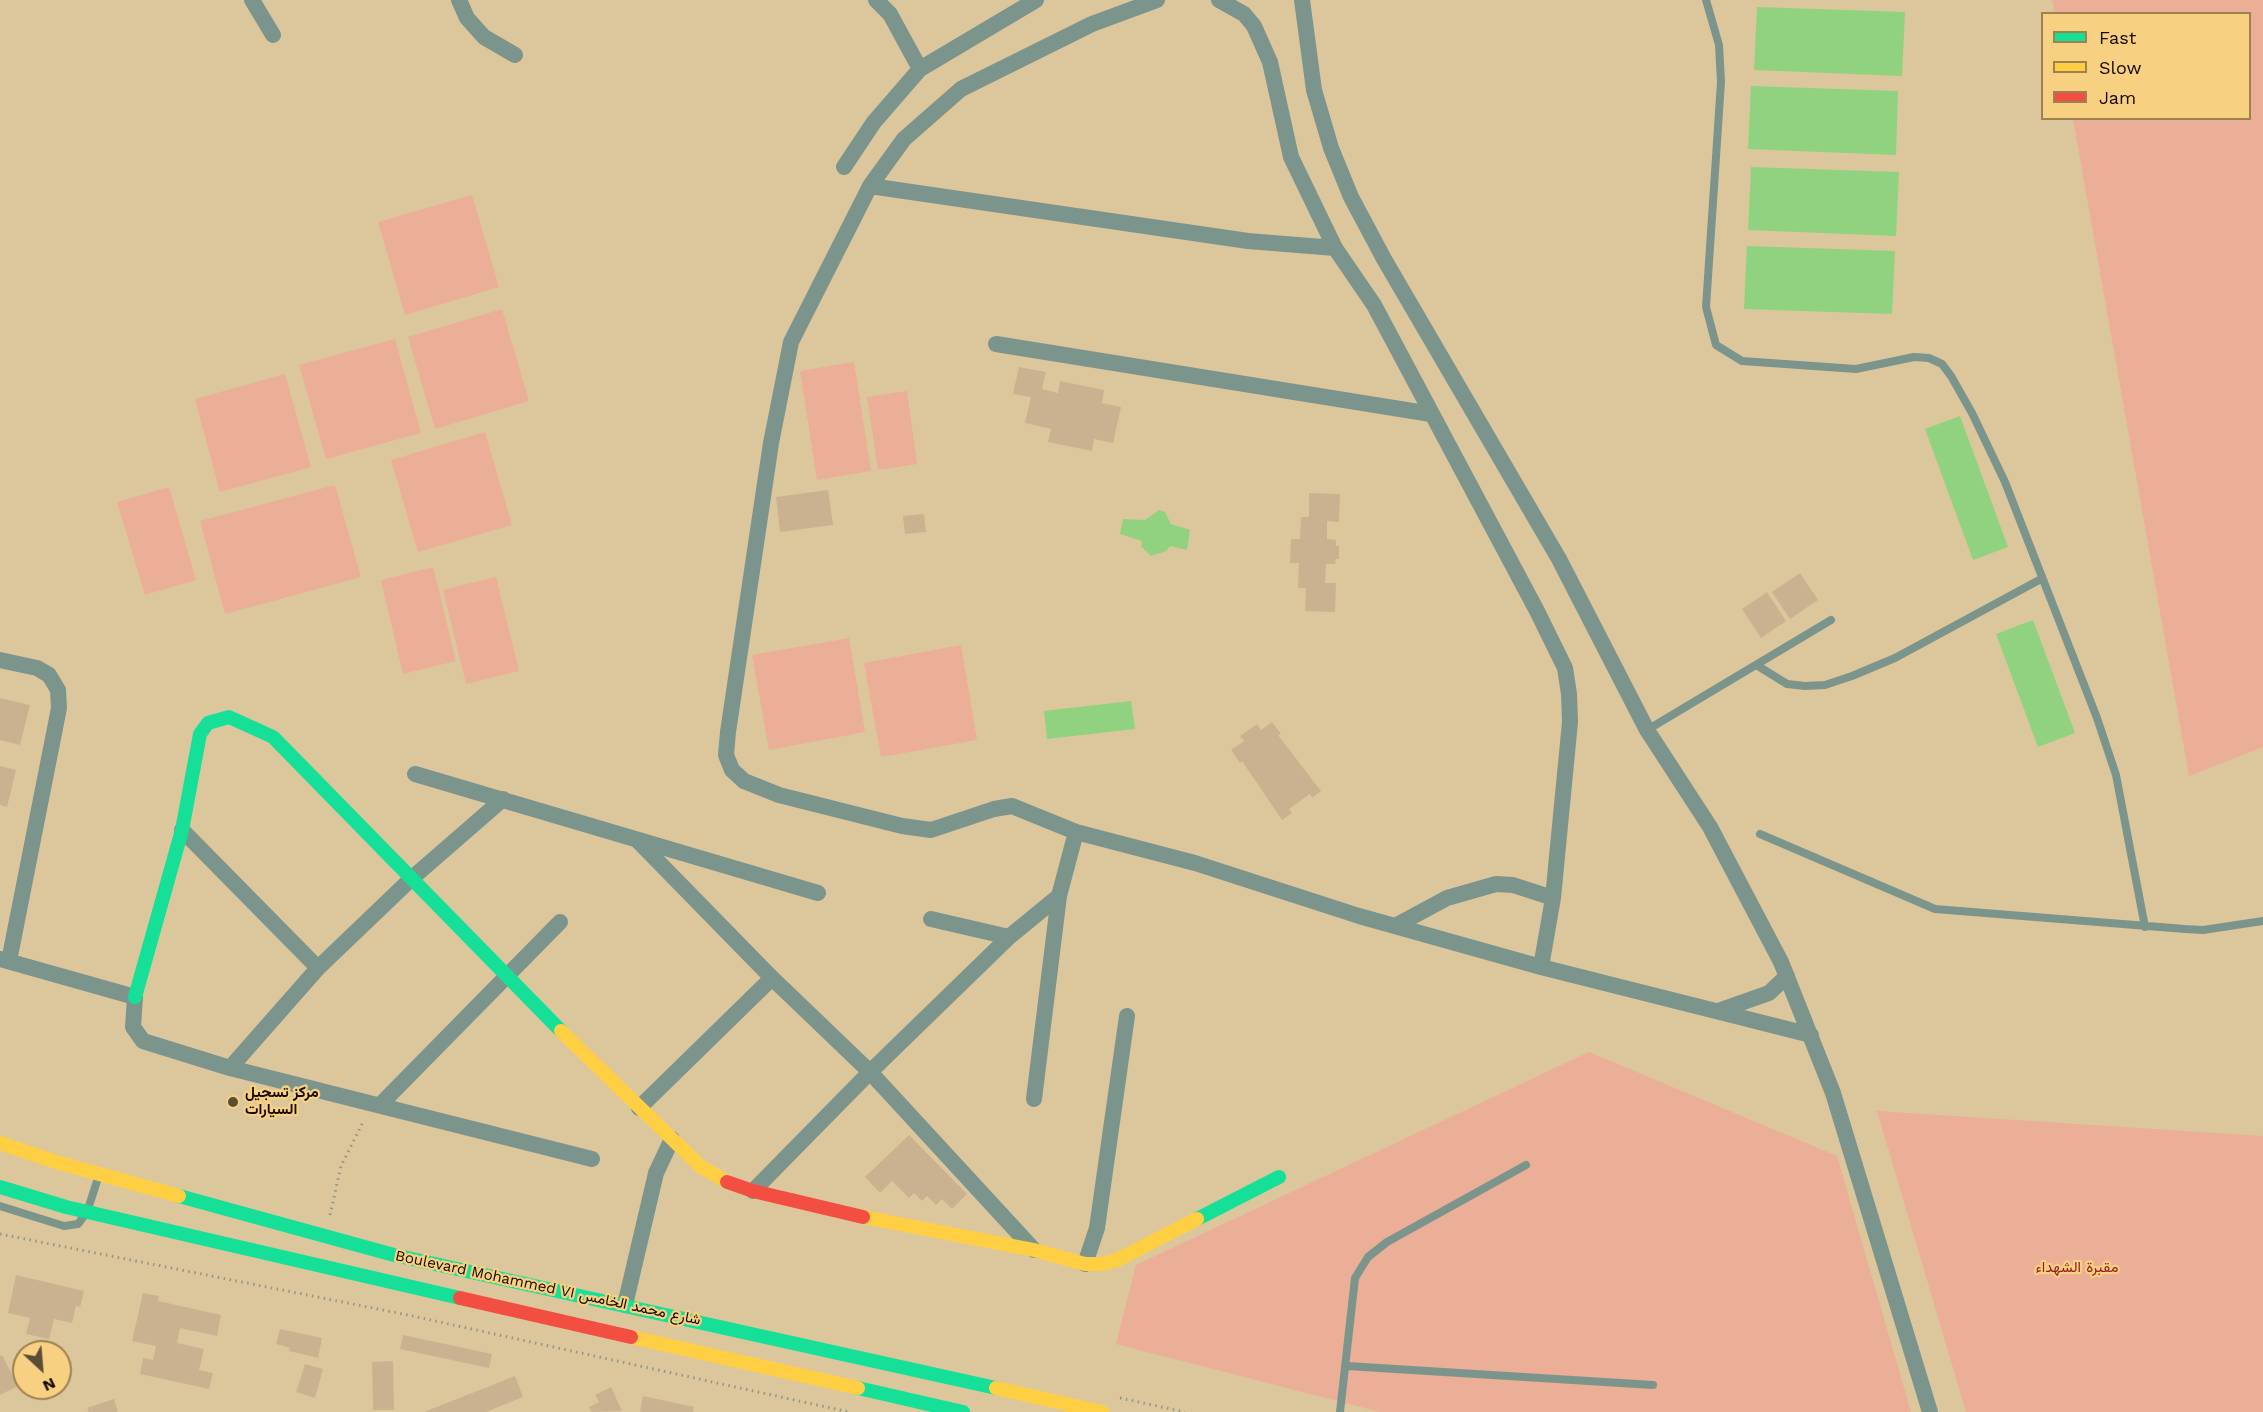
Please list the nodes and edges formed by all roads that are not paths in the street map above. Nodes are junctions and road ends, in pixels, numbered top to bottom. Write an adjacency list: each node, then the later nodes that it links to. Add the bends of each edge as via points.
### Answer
1 (252, 0): 10 (street)
2 (459, 0): 11 (street, via 467,18 484,37)
3 (876, 0): 9 (street)
4 (1036, 0): 12 (street)
5 (1157, 0): 14 (street, via 1092,24 961,89 904,139)
6 (1219, 0): 15 (street, via 1244,14 1254,26 1270,62 1291,157)
7 (1302, 0): 22 (street, via 1314,90 1351,197 1559,559)
8 (1706, 0): 18 (lane, via 1719,45 1721,82 1706,307 1716,345 1743,361 1856,369 1914,357 1942,364 1972,413 2005,482)
9 (890, 7): 12 (street)
10 (273, 35)
11 (515, 55)
12 (920, 69): 13 (street, via 874,122)
13 (844, 167)
14 (870, 186): 15 (street, via 1248,241); 26 (street, via 791,342 771,443 726,755 732,770 744,781 761,788 902,826 931,830 1012,806)
15 (1335, 248): 17 (street, via 1374,305)
16 (996, 344): 17 (street)
17 (1431, 414): 32 (street, via 1564,668 1570,722)
18 (2041, 579): 21 (lane, via 1895,658 1825,685 1787,684); 37 (lane, via 2116,775)
19 (1831, 620): 21 (lane)
20 (0, 660): 39 (street, via 37,668 49,675 58,690 59,708)
21 (1758, 666): 22 (lane)
22 (1647, 730): 43 (street, via 1710,827)
23 (415, 774): 24 (street)
24 (503, 799): 28 (street); 29 (street)
25 (182, 830): 29 (main road, via 200,734 208,723 229,717 273,737); 41 (street); 45 (main road)
26 (1076, 832): 31 (street); 36 (street, via 1195,863)
27 (1760, 834): 37 (lane, via 1935,909)
28 (638, 841): 30 (street); 44 (street)
29 (411, 879): 41 (street); 42 (main road)
30 (818, 893)
31 (1059, 896): 38 (street); 51 (street)
32 (1553, 898): 36 (street, via 1513,885 1496,884 1447,898); 40 (street)
33 (931, 919): 38 (street)
34 (2263, 921): 37 (lane, via 2204,930)
35 (560, 922): 42 (street)
36 (1395, 926): 40 (street)
37 (2145, 927)
38 (1009, 937): 50 (street)
39 (4, 960): 45 (street)
40 (1541, 967): 46 (street)
41 (318, 968): 49 (street)
42 (505, 976): 52 (street); 53 (main road)
43 (1787, 976): 46 (street, via 1769,993); 48 (street)
44 (772, 978): 50 (street); 53 (street)
45 (135, 997): 49 (street, via 134,1027 143,1041)
46 (1718, 1011): 48 (street)
47 (1127, 1016): 65 (street, via 1097,1228)
48 (1811, 1035): 72 (street, via 1833,1093)
49 (230, 1068): 52 (street)
50 (870, 1072): 61 (street); 64 (street)
51 (1034, 1099)
52 (380, 1105): 56 (street)
53 (639, 1108): 54 (main road)
54 (672, 1139): 61 (main road, via 721,1180); 66 (street, via 656,1173)
55 (0, 1143): 58 (main road, Boulevard Mohammed VI شارع محمد الخامس)
56 (592, 1159)
57 (1526, 1165): 67 (lane, via 1387,1242 1368,1257 1355,1278)
58 (99, 1174): 63 (lane); 66 (main road, Boulevard Mohammed VI شارع محمد الخامس, via 325,1237)
59 (1279, 1176): 65 (main road, via 1117,1260)
60 (0, 1187): 63 (main road, Boulevard Mohammed VI شارع محمد الخامس)
61 (753, 1191): 64 (main road, via 904,1227)
62 (0, 1206): 63 (lane, via 64,1226 78,1224)
63 (87, 1212): 69 (main road, Boulevard Mohammed VI شارع محمد الخامس)
64 (1034, 1250): 65 (main road)
65 (1085, 1264)
66 (625, 1305): 70 (main road, Boulevard Mohammed VI شارع محمد الخامس)
67 (1347, 1366): 68 (lane); 71 (lane)
68 (1653, 1385)
69 (963, 1412)
70 (1102, 1412)
71 (1340, 1412)
72 (1930, 1412)

